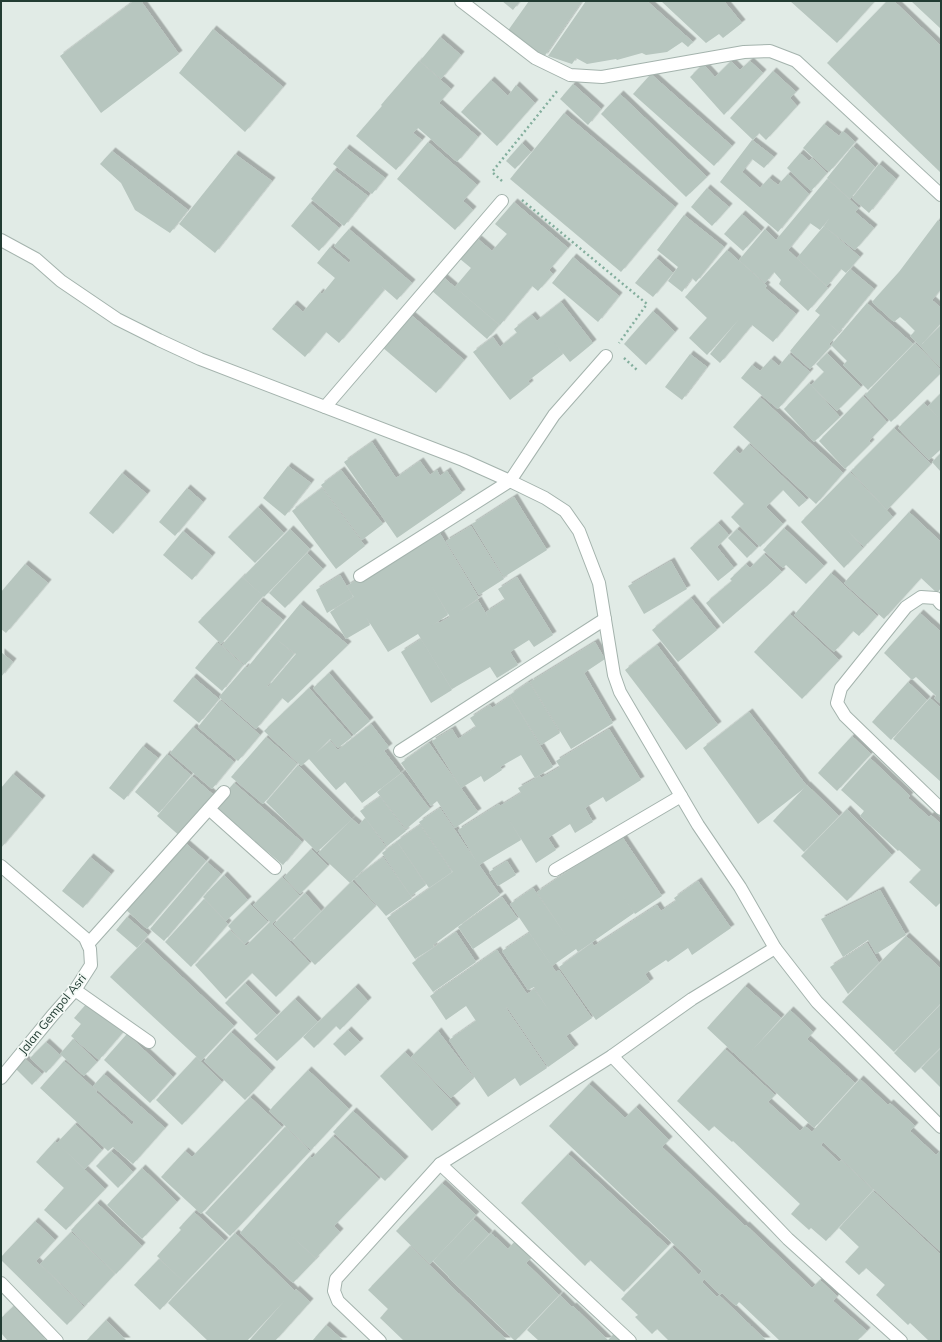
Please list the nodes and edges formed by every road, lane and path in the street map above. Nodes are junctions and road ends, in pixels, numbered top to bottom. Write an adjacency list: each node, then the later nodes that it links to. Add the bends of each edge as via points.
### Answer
1 (461, 1): 2 (street, via 535,58)
2 (570, 76): 3 (path, via 492,172); 4 (street, via 602,77 744,52 770,51 796,61)
3 (503, 182)
4 (941, 195)
5 (519, 197): 8 (path, via 647,304)
6 (502, 201): 11 (street)
7 (1, 240): 11 (street, via 36,259 61,281 117,319 200,359)
8 (610, 352): 12 (street, via 554,415)
9 (620, 354): 10 (path)
10 (638, 370)
11 (325, 407): 12 (street, via 463,460)
12 (510, 481): 13 (street); 15 (street, via 565,511 572,519 599,583)
13 (360, 576)
14 (941, 604): 20 (street, via 936,598 921,597 906,607 841,688 837,703 845,716)
15 (605, 619): 16 (street); 18 (street, via 614,675 620,692)
16 (400, 751)
17 (224, 792): 19 (street)
18 (681, 796): 23 (street); 25 (street, via 740,887)
19 (209, 809): 22 (street); 24 (street)
20 (941, 809)
21 (1, 866): 24 (street, via 85,938)
22 (275, 868)
23 (555, 870)
24 (88, 944): 26 (street, Jalan Gempol Asri, via 91,964)
25 (775, 948): 28 (street, via 692,1000); 30 (street, via 817,1002)
26 (75, 990): 27 (street); 29 (street, Jalan Gempol Asri)
27 (149, 1042)
28 (612, 1056): 31 (street); 36 (street, via 788,1239)
29 (1, 1078)
30 (941, 1127)
31 (440, 1164): 34 (street, via 336,1279 334,1291 338,1301); 35 (street)
32 (1, 1283): 33 (street)
33 (57, 1341)
34 (380, 1341)
35 (630, 1341)
36 (901, 1341)

